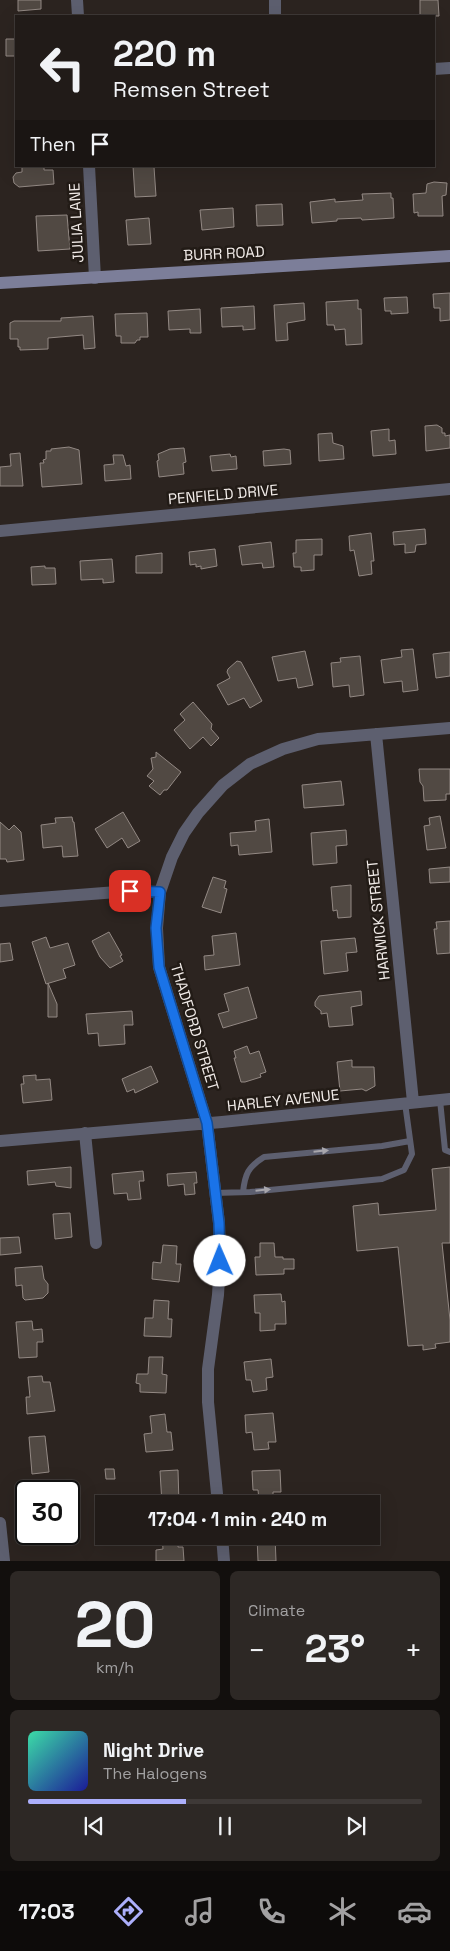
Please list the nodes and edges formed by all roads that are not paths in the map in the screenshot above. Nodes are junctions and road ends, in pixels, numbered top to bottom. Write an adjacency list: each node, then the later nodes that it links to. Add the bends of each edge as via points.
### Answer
1 (77, 0): 3 (street)
2 (275, 0): 4 (street)
3 (78, 15)
4 (275, 15)
5 (450, 68): 6 (street)
6 (435, 69)
7 (89, 167): 9 (street, JULIA LANE)
8 (450, 256): 9 (street, BURR ROAD)
9 (95, 278): 10 (street, BURR ROAD)
10 (0, 283)
11 (450, 489): 12 (street, PENFIELD DRIVE)
12 (0, 531)
13 (450, 728): 14 (street, THADFORD STREET)
14 (376, 734): 15 (street, THADFORD STREET, via 318,739 282,749 250,764 222,785 198,813 172,857); 18 (street, HARWICK STREET)
15 (160, 892): 16 (street, via 130,891); 19 (street, THADFORD STREET, via 156,928 159,967)
16 (0, 901)
17 (445, 1100): 18 (street, HARLEY AVENUE); 23 (lane, via 445,1150)
18 (409, 1103): 19 (street, HARLEY AVENUE); 22 (lane)
19 (207, 1123): 20 (street, HARLEY AVENUE); 25 (street, THADFORD STREET)
20 (85, 1133): 21 (street, HARLEY AVENUE); 26 (street)
21 (0, 1141)
22 (410, 1141): 24 (lane, one-way to 22, via 244,1176 264,1157); 24 (lane, one-way to 22, via 382,1179 404,1170 412,1154)
23 (450, 1152)
24 (243, 1192): 25 (lane)
25 (214, 1193): 27 (street, THADFORD STREET, via 220,1261 208,1369 208,1402)
26 (96, 1243)
27 (217, 1495)
28 (0, 1523): 30 (street)
29 (223, 1545): 31 (street)
30 (4, 1561)
31 (224, 1561)

